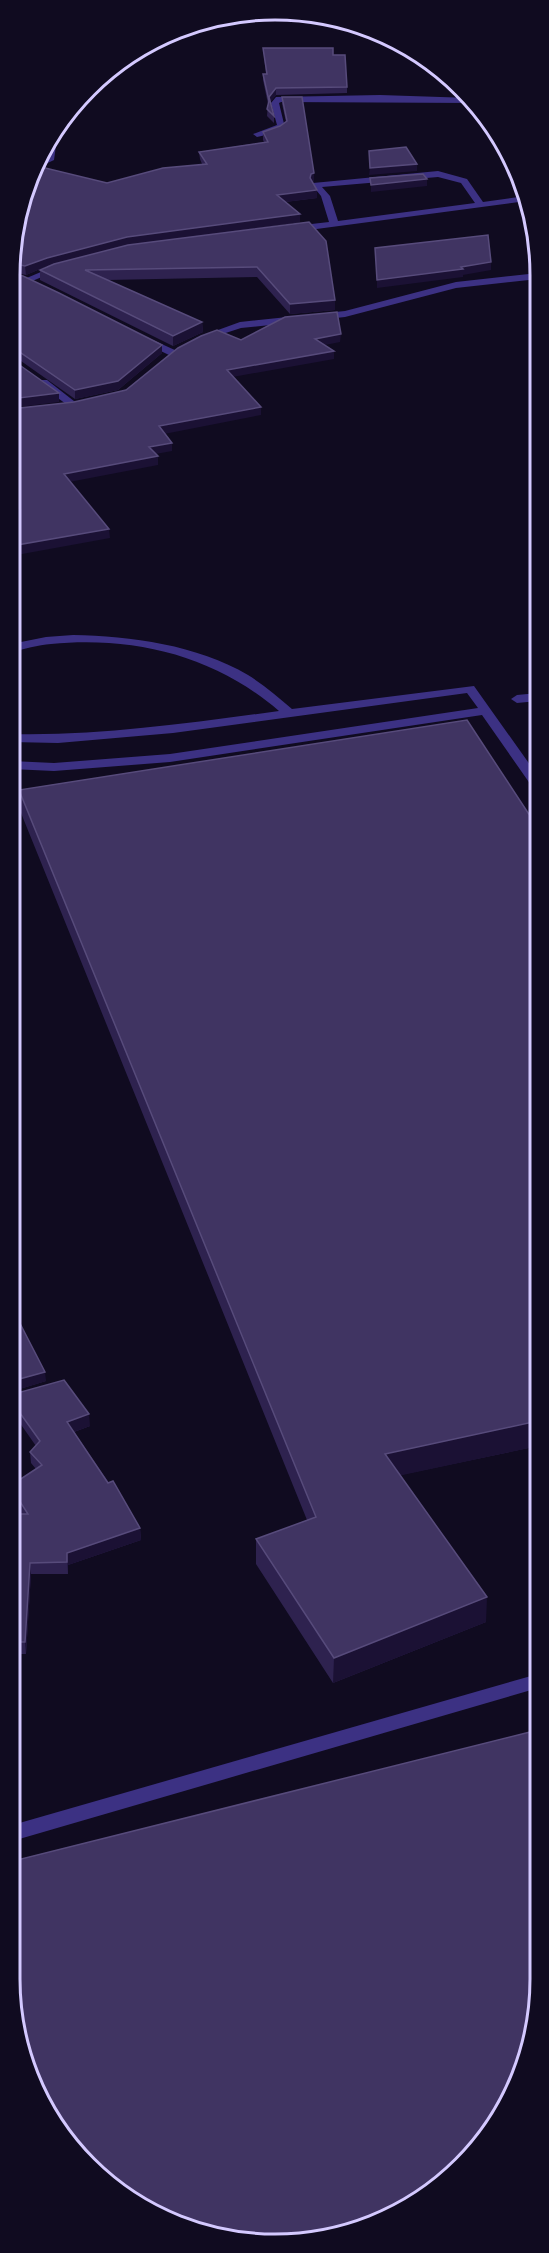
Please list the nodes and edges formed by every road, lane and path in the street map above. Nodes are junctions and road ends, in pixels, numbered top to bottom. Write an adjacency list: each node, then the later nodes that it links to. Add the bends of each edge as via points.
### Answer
1 (461, 101): 2 (street, via 279,99 275,103 282,126)
2 (256, 134)
3 (518, 200): 4 (street)
4 (481, 205): 5 (street); 5 (street, via 464,181 438,174 316,185 325,196)
5 (334, 223): 6 (street)
6 (289, 230)
7 (70, 265): 9 (street)
8 (530, 277): 10 (street, via 456,285 345,314 240,325 177,352)
9 (28, 281)
10 (136, 335)
11 (38, 379): 12 (street, via 79,404)
12 (60, 407)
13 (20, 646): 17 (street, via 94,638 139,643 227,669 260,688)
14 (530, 698): 15 (street)
15 (517, 699)
16 (485, 711): 17 (street, via 470,689); 19 (street, via 170,758 54,767); 20 (street)
17 (290, 714): 18 (street, via 162,730)
18 (20, 738)
19 (20, 765)
20 (530, 774)
21 (530, 1683): 22 (street)
22 (20, 1831)

